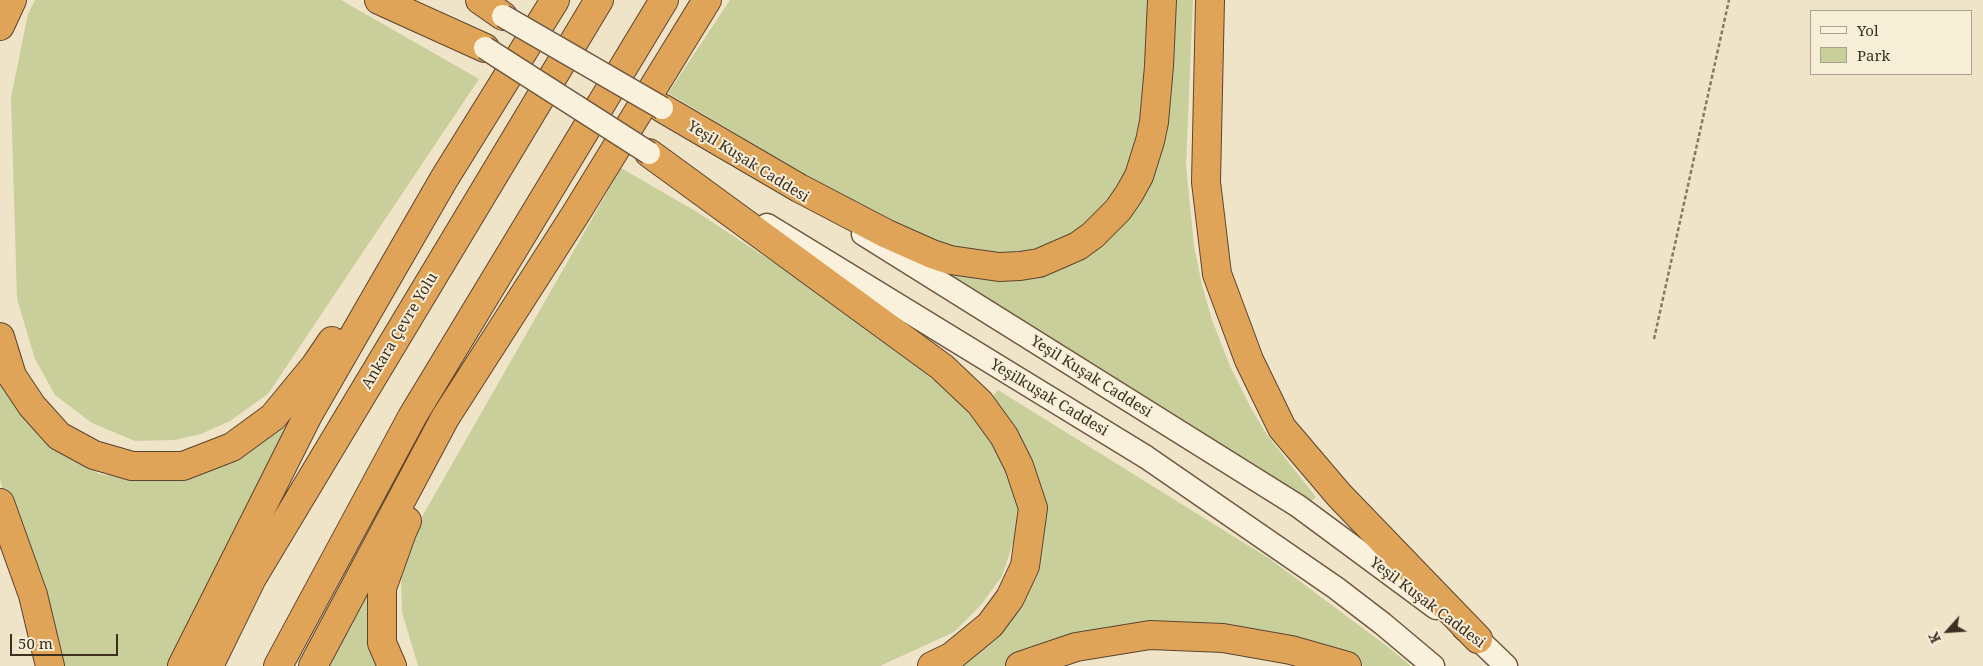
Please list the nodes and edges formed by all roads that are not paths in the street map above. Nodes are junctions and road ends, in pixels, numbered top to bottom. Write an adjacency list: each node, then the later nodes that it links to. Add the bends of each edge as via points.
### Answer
1 (12, 0): 12 (highway)
2 (379, 0): 13 (highway)
3 (409, 0): 13 (main road, Yeşilkuşak Caddesi)
4 (479, 0): 11 (highway)
5 (555, 0): 16 (highway)
6 (599, 0): 23 (highway, Ankara Çevre Yolu, via 252,578)
7 (664, 0): 24 (highway, via 412,417)
8 (707, 0): 17 (highway)
9 (1162, 0): 14 (highway, via 1154,122 1139,176 1118,210 1094,235 1078,246 1039,262 999,267 932,254 799,188)
10 (1210, 0): 20 (highway, via 1206,182 1218,274 1249,360 1282,428 1339,495)
11 (503, 16): 14 (main road, Yeşil Kuşak Caddesi, bridge)
12 (0, 26)
13 (485, 48): 15 (main road, Yeşilkuşak Caddesi, bridge)
14 (662, 108): 20 (main road, Yeşil Kuşak Caddesi, via 1298,506)
15 (649, 153): 27 (highway, via 942,367 980,403 1004,436 1020,466 1033,508 1025,566 1010,598 990,625 951,657); 30 (main road, Yeşilkuşak Caddesi, via 1146,457 1336,588)
16 (444, 179): 18 (highway, via 316,366 272,417 232,447 184,466 132,466 94,455 59,436 32,406 12,376); 22 (highway, via 308,415)
17 (574, 215): 25 (highway, via 445,418); 26 (highway, via 402,532 382,588 382,643)
18 (0, 337)
19 (0, 503): 21 (highway, via 34,595)
20 (1478, 639): 31 (main road, Yeşil Kuşak Caddesi)
21 (50, 666)
22 (182, 666)
23 (209, 666)
24 (278, 666)
25 (314, 666)
26 (392, 666)
27 (932, 666)
28 (1020, 666): 29 (highway, via 1076,647 1150,635 1223,638 1256,643)
29 (1347, 666)
30 (1433, 666)
31 (1506, 666)

